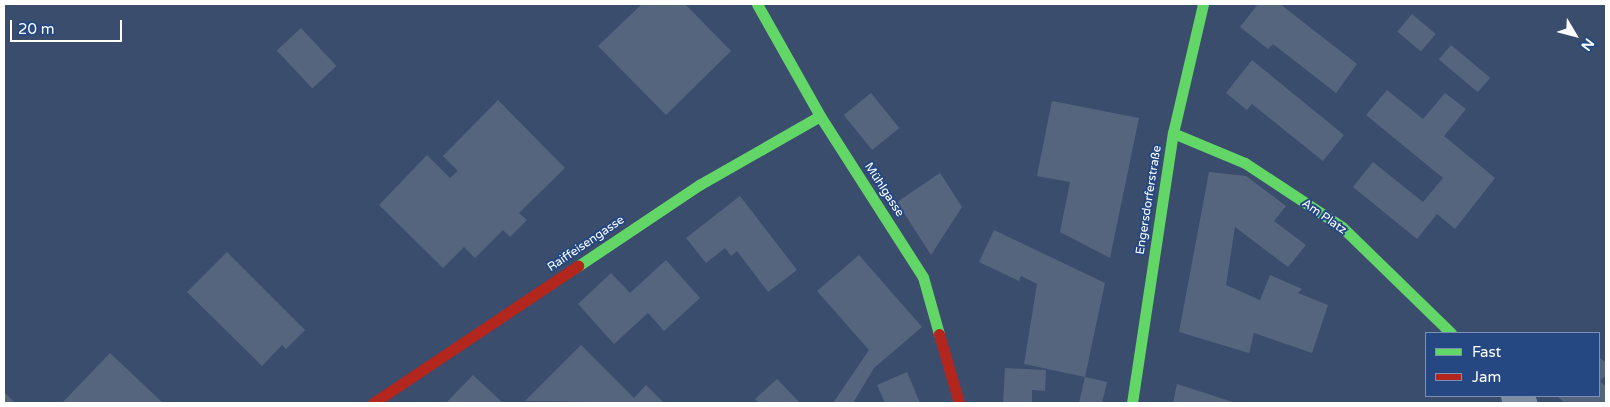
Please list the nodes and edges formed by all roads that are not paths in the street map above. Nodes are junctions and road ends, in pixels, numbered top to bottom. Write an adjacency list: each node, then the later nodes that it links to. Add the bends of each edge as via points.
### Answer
1 (757, 4): 3 (street, Mühlgasse)
2 (1204, 4): 4 (street, Engersdorferstraße)
3 (820, 116): 6 (street, Raiffeisengasse, via 699,185); 7 (street, Mühlgasse, via 923,277)
4 (1173, 133): 5 (street, Am Platz, via 1245,163 1342,227); 8 (street, Engersdorferstraße)
5 (1450, 332)
6 (374, 403)
7 (959, 403)
8 (1132, 403)

